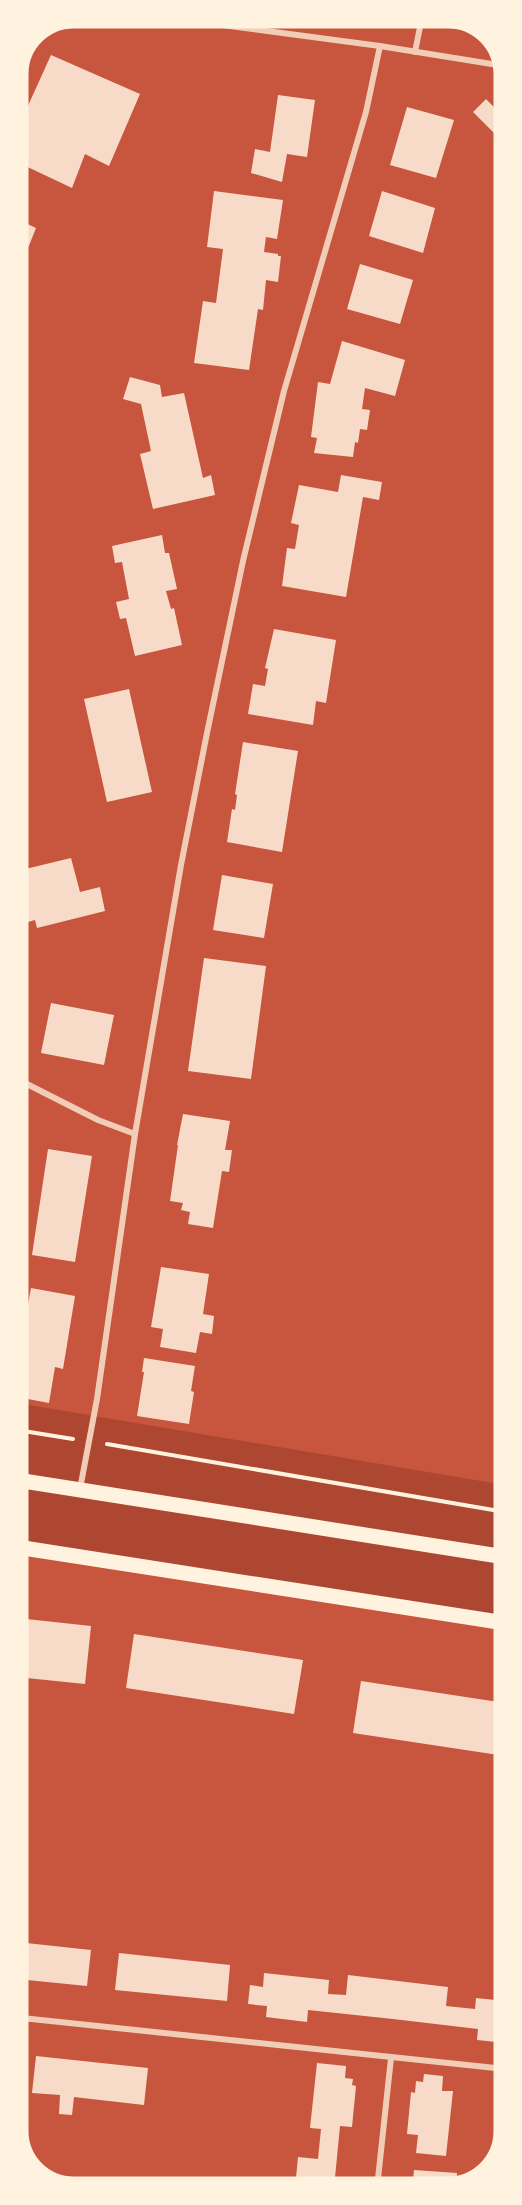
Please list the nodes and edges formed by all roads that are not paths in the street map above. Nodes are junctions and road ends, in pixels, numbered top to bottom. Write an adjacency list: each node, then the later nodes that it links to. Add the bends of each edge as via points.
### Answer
1 (237, 27): 3 (street)
2 (420, 27): 4 (street)
3 (380, 46): 4 (street); 7 (street, via 366,112 284,391 243,561 182,865)
4 (415, 52): 5 (street)
5 (494, 64)
6 (27, 1084): 7 (street)
7 (135, 1134): 9 (street)
8 (27, 1482): 9 (main road)
9 (80, 1490): 11 (main road)
10 (27, 1549): 12 (main road)
11 (495, 1555)
12 (495, 1621)
13 (27, 2019): 14 (street)
14 (391, 2058): 15 (street); 16 (street)
15 (495, 2068)
16 (378, 2178)

